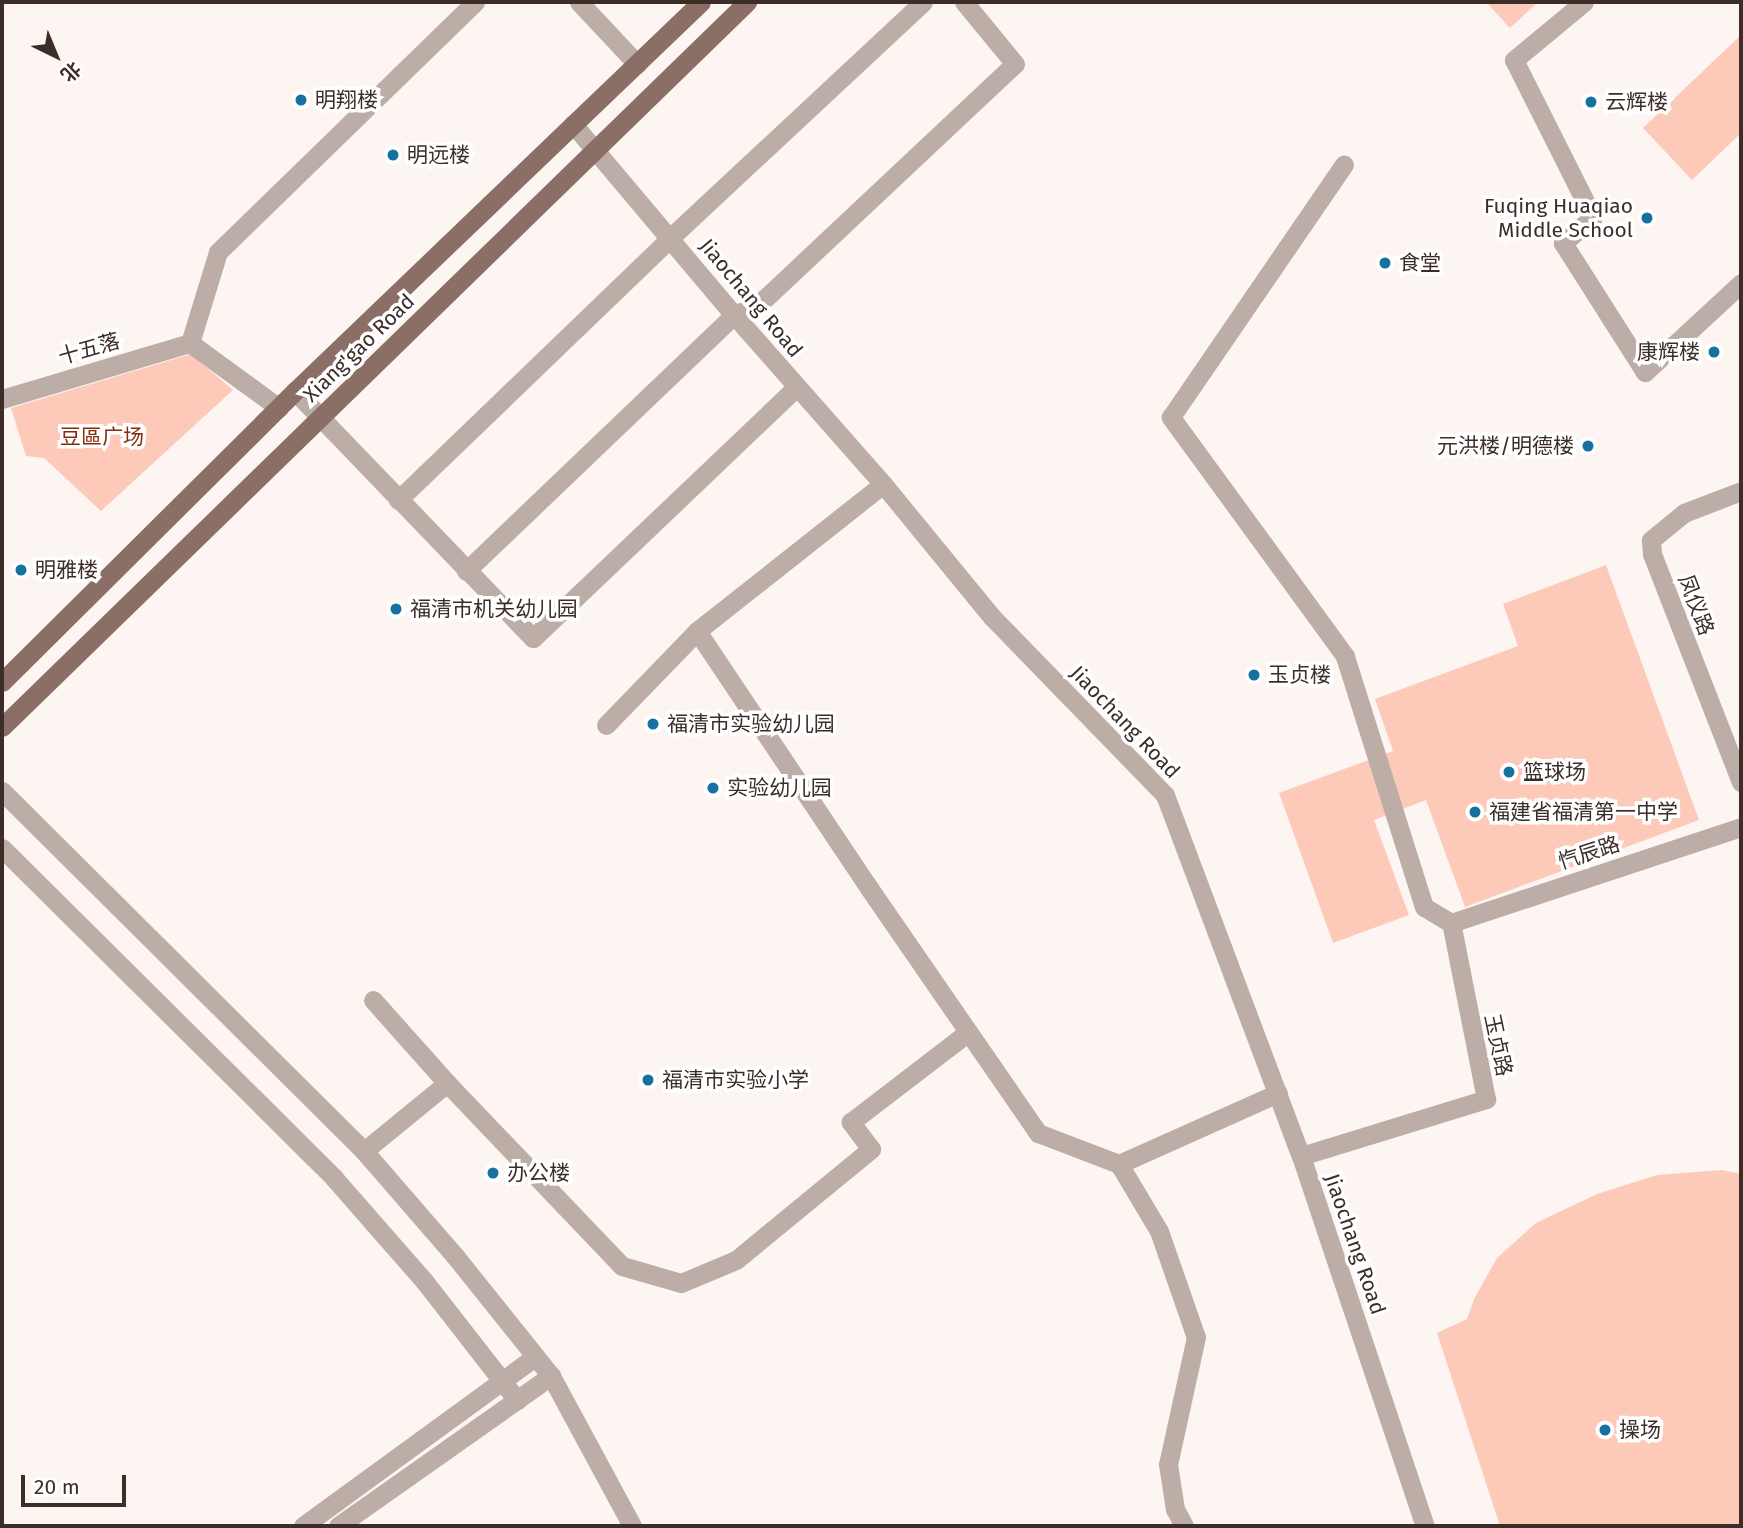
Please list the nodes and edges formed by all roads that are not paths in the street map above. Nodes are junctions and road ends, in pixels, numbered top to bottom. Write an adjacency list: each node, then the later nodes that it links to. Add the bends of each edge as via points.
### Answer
1 (475, 2): 14 (street, via 218,252)
2 (579, 2): 8 (street)
3 (701, 2): 8 (main road, Xiang'gao Road)
4 (747, 2): 19 (main road, Xiang'gao Road)
5 (923, 2): 11 (street)
6 (964, 2): 13 (street, via 1015,64 758,305)
7 (1584, 2): 12 (street, via 1514,60 1593,217 1563,243 1646,372)
8 (637, 64): 9 (main road, Xiang'gao Road)
9 (573, 124): 11 (street, Jiaochang Road); 16 (main road, Xiang'gao Road)
10 (1344, 164): 32 (street, via 1171,417 1345,656 1424,907)
11 (670, 238): 13 (street, Jiaochang Road); 22 (street)
12 (1741, 283)
13 (734, 315): 15 (street, Jiaochang Road); 23 (street)
14 (190, 343): 17 (street, 十五落); 18 (street)
15 (797, 387): 20 (street, Jiaochang Road); 23 (street, via 533,638)
16 (295, 391): 18 (main road, Xiang'gao Road); 19 (street)
17 (2, 399)
18 (279, 408): 25 (main road, Xiang'gao Road)
19 (320, 417): 22 (street); 27 (main road, Xiang'gao Road)
20 (883, 484): 24 (street); 36 (street, Jiaochang Road, via 992,617 1165,795)
21 (1741, 491): 28 (street, 凤仪路, via 1684,513 1651,540 1652,554)
22 (398, 500): 23 (street)
23 (466, 571)
24 (697, 631): 26 (street); 34 (street)
25 (2, 682)
26 (606, 724)
27 (2, 727)
28 (1741, 782)
29 (2, 791): 37 (street)
30 (1741, 827): 32 (street, 忾辰路)
31 (2, 848): 42 (street, via 334,1178 425,1282)
32 (1451, 923): 38 (street, 玉贞路, via 1486,1099)
33 (373, 1000): 35 (street)
34 (967, 1033): 35 (street, via 851,1122 871,1149 736,1260 681,1283 622,1266); 39 (street, via 1038,1133)
35 (447, 1083): 37 (street)
36 (1278, 1093): 38 (street, Jiaochang Road); 39 (street)
37 (364, 1151): 40 (street)
38 (1301, 1156): 48 (street, Jiaochang Road)
39 (1119, 1164): 47 (street, via 1159,1231 1196,1337 1168,1464 1175,1509)
40 (535, 1357): 41 (street); 42 (street)
41 (551, 1376): 43 (street); 46 (street)
42 (501, 1380): 43 (street); 44 (street)
43 (517, 1400): 45 (street)
44 (303, 1526)
45 (338, 1526)
46 (632, 1526)
47 (1184, 1526)
48 (1425, 1526)

